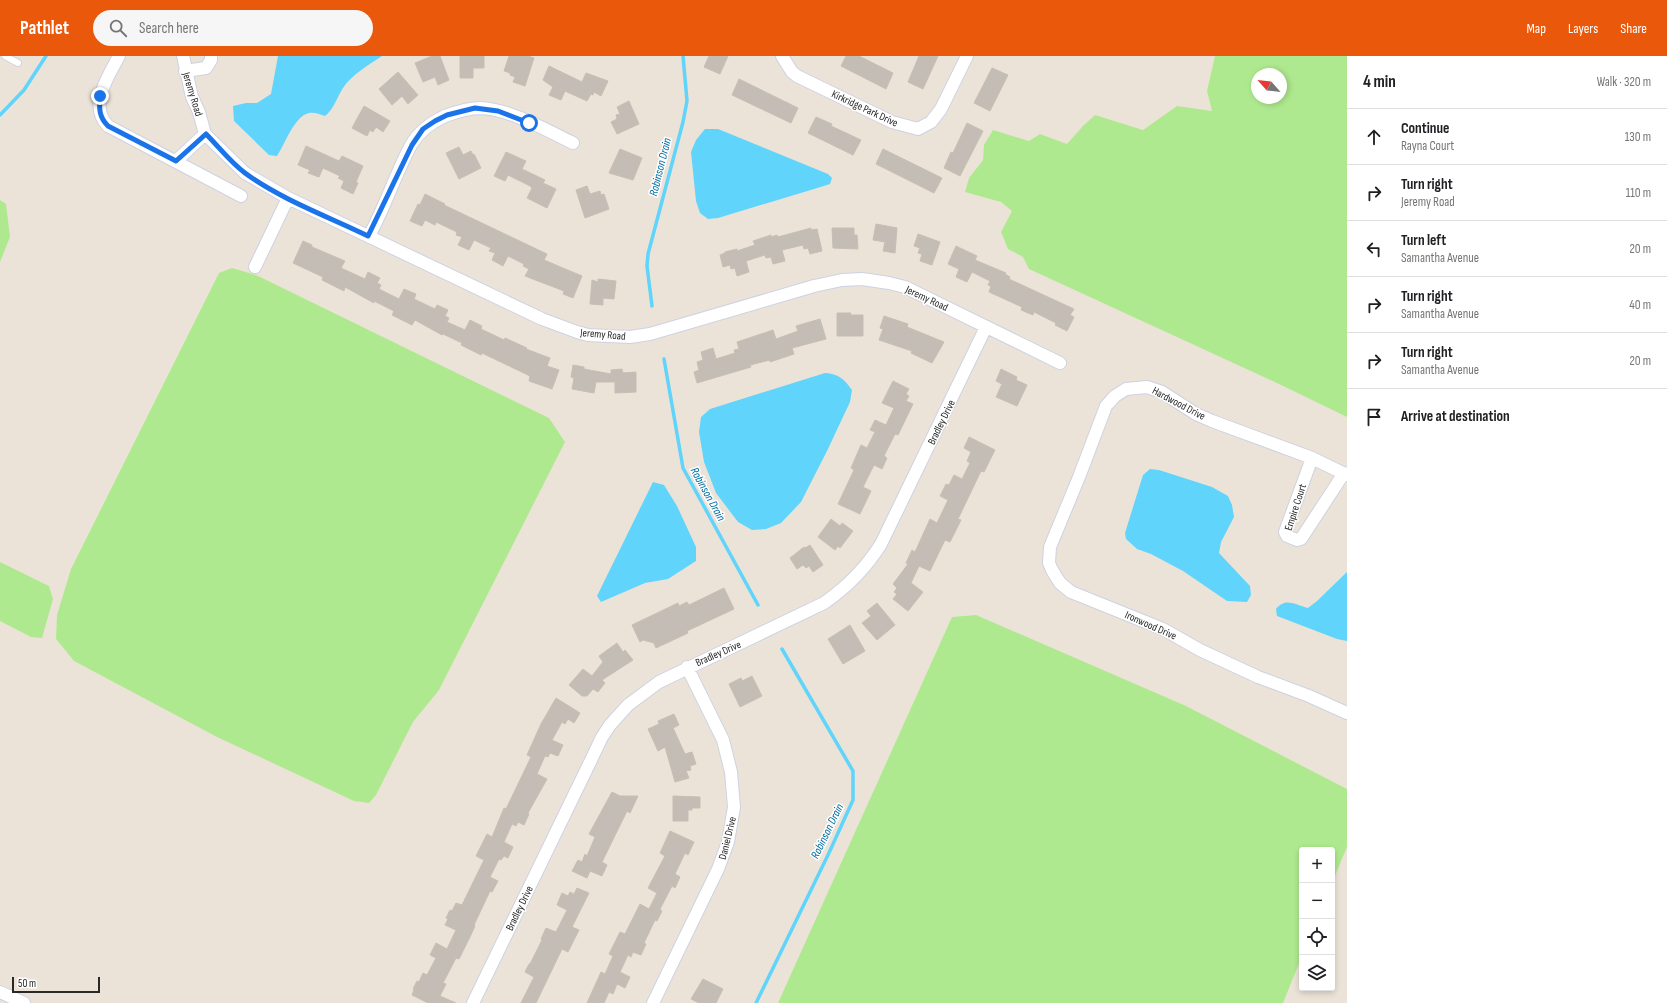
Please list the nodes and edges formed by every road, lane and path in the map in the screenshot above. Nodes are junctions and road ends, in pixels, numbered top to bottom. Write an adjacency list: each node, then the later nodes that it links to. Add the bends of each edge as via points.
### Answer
1 (5, 56): 7 (lane)
2 (119, 56): 11 (street, via 100,96 102,120 108,126)
3 (183, 56): 8 (street, Jeremy Road)
4 (211, 56): 8 (street, via 206,68)
5 (782, 56): 6 (street, Kirkridge Park Drive, via 797,76 892,122 918,129 931,122 941,109)
6 (967, 56)
7 (18, 63)
8 (186, 71): 9 (street, Jeremy Road, via 192,97)
9 (206, 134): 11 (street); 13 (street, Jeremy Road, via 245,173)
10 (573, 143): 14 (street, via 491,109 468,109 435,121 423,129 412,145)
11 (176, 161): 12 (street)
12 (241, 196)
13 (288, 198): 14 (street, Jeremy Road); 15 (street)
14 (368, 236): 16 (street, Jeremy Road, via 542,319 588,335 630,337 650,334 814,286 862,279 905,287)
15 (255, 267)
16 (986, 327): 17 (street, Jeremy Road); 21 (street, Bradley Drive, via 884,538 863,570 824,603)
17 (1060, 363)
18 (1312, 458): 19 (street, Hardwood Drive); 19 (street, Empire Court, via 1285,532 1292,539 1301,539); 20 (street, Hardwood Drive, via 1196,414 1154,388 1138,387 1120,392 1106,406)
19 (1346, 474)
20 (1079, 477): 22 (street, Ironwood Drive, via 1050,547 1049,563 1065,588 1163,629 1200,650 1258,677)
21 (687, 667): 25 (street, Bradley Drive, via 640,695 628,705 602,737); 26 (street, Daniel Drive, via 723,740 732,772 734,807 721,863)
22 (1347, 713)
23 (0, 992): 24 (street)
24 (24, 1003)
25 (473, 1003)
26 (653, 1003)

